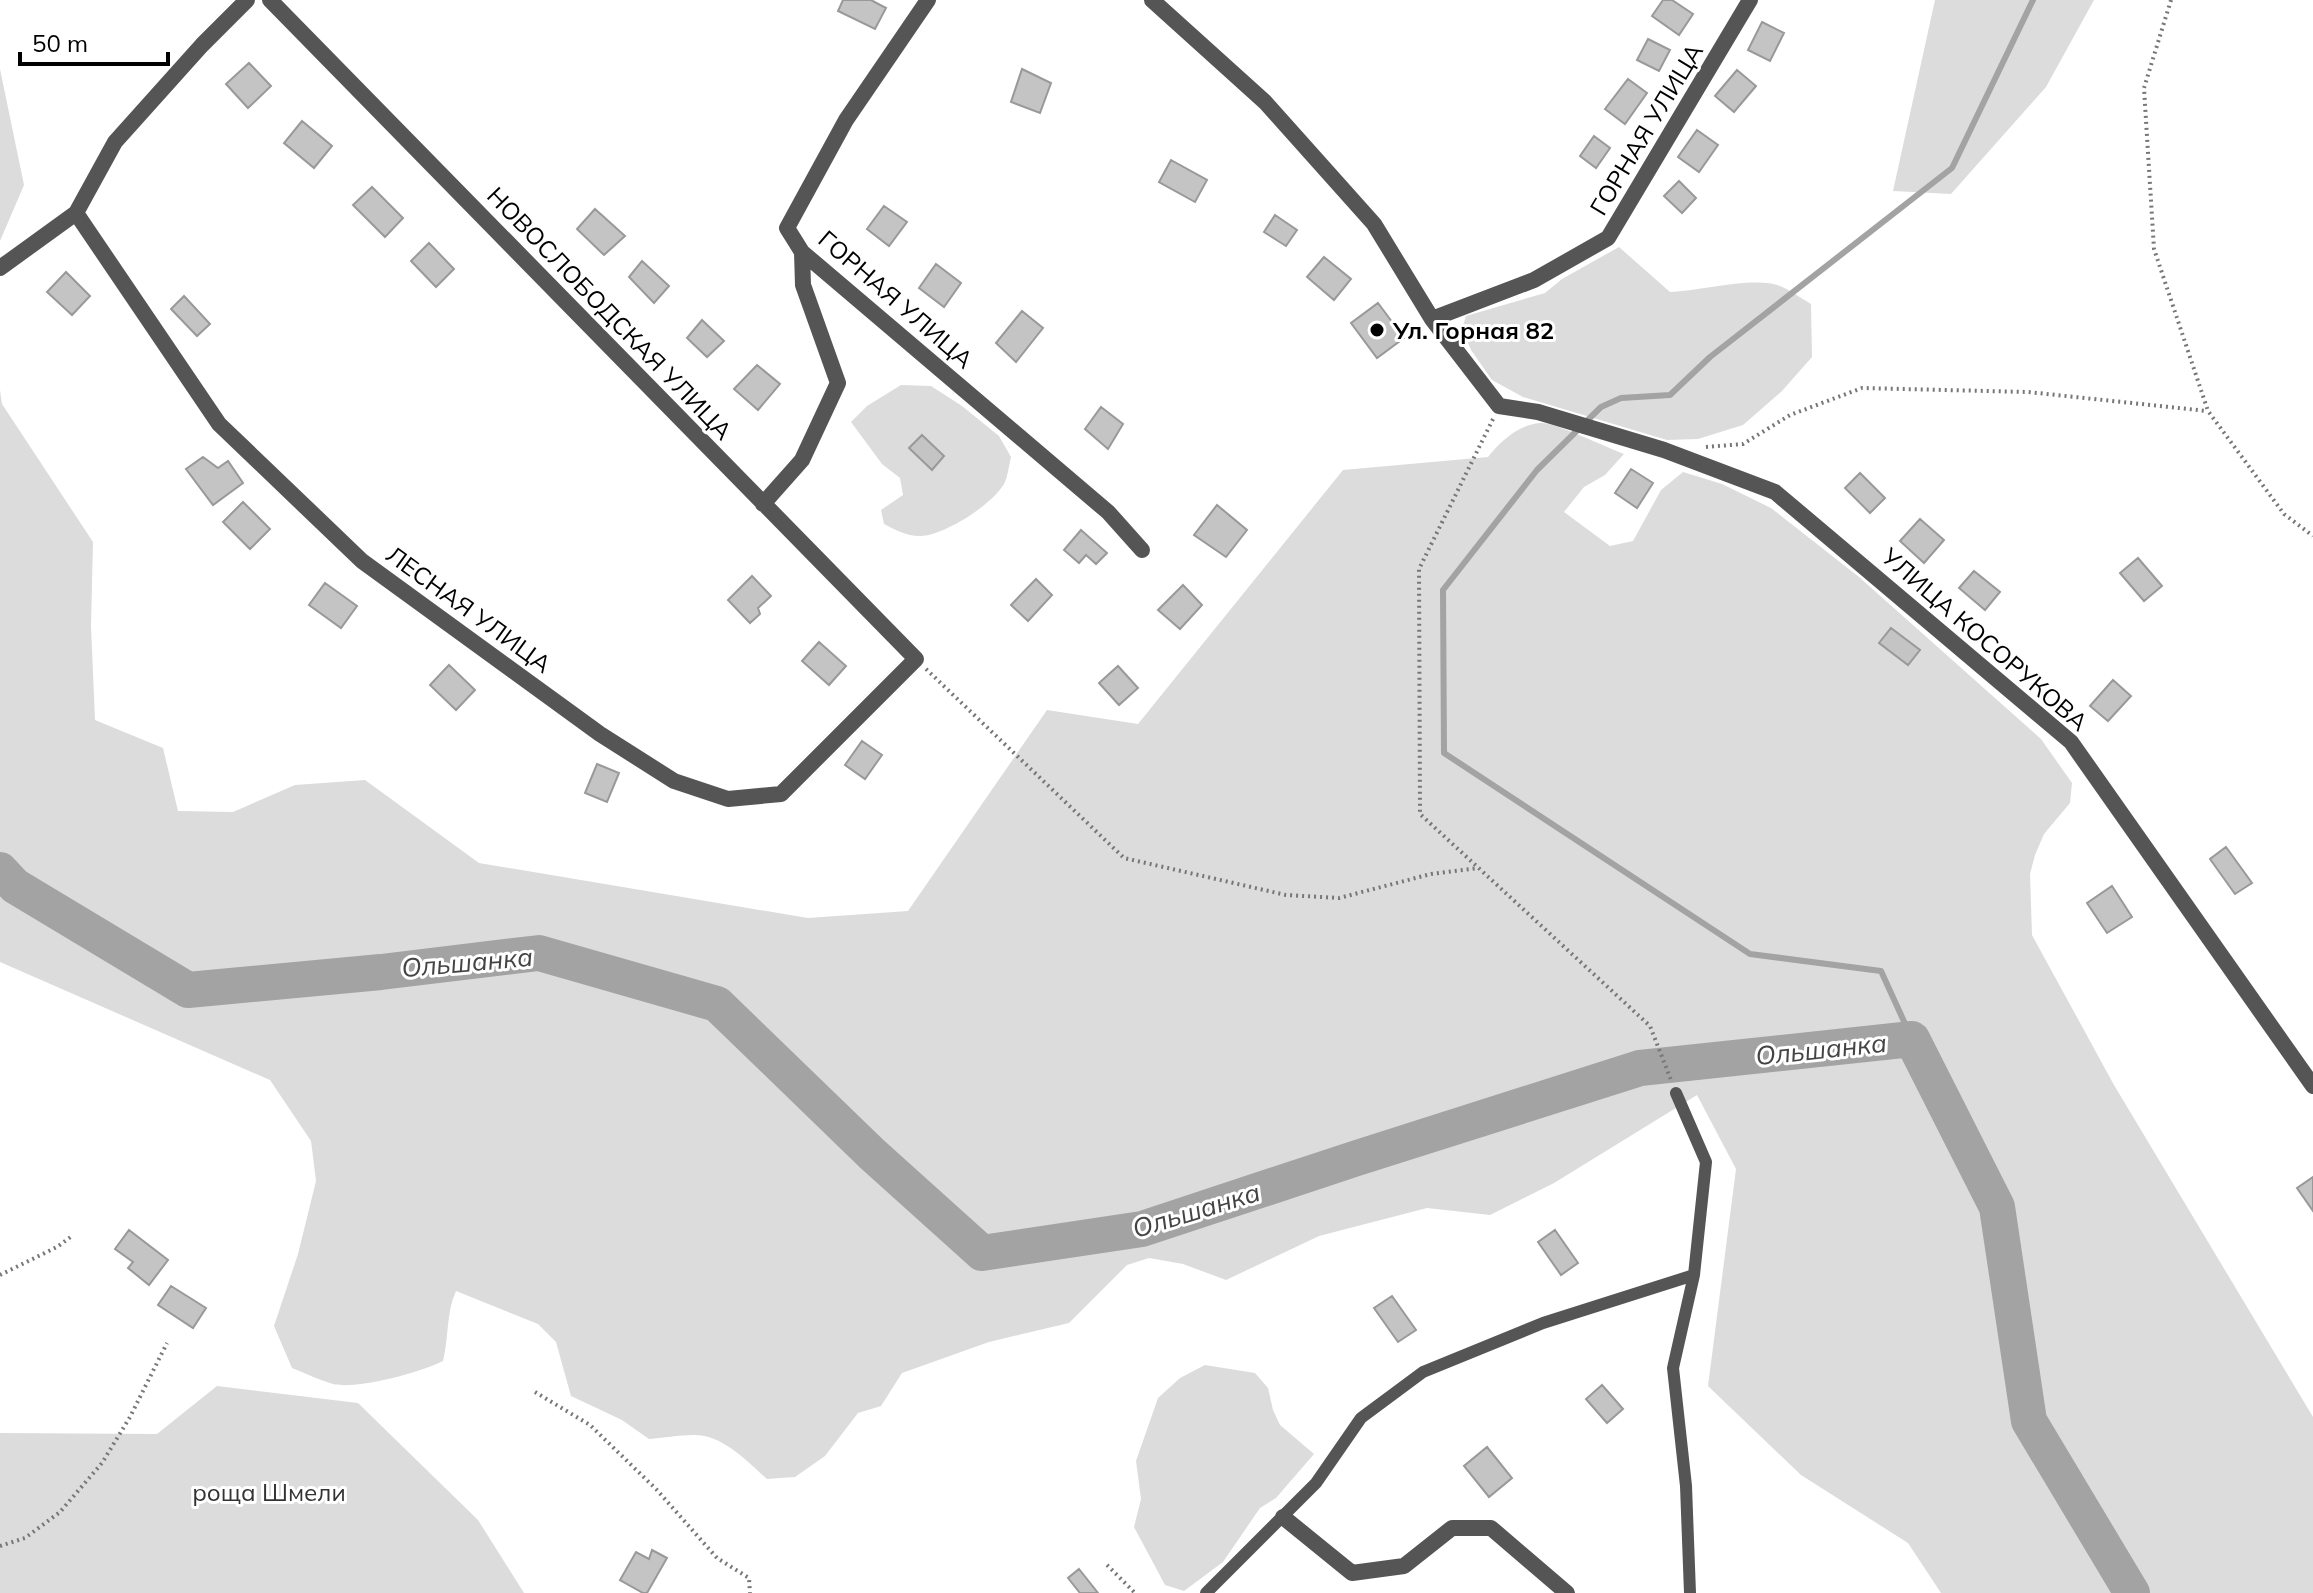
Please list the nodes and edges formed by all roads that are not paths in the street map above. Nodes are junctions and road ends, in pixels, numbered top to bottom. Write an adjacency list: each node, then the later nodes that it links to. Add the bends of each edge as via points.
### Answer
1 (247, 0): 6 (street, via 115,142)
2 (270, 0): 10 (street, НОВОСЛОБОДСКАЯ УЛИЦА)
3 (928, 0): 7 (street, ГОРНАЯ УЛИЦА, via 846,120 787,228)
4 (1152, 0): 9 (street, via 1265,102 1374,224)
5 (1750, 0): 9 (street, ГОРНАЯ УЛИЦА, via 1608,238 1534,280)
6 (76, 213): 8 (street); 12 (street, ЛЕСНАЯ УЛИЦА, via 219,424 362,561 600,734 674,781 728,799 781,794)
7 (802, 252): 10 (street, via 803,285 838,383 802,460); 11 (street, ГОРНАЯ УЛИЦА, via 1108,512)
8 (0, 268)
9 (1432, 319): 13 (street, УЛИЦА КОСОРУКОВА, via 1499,406 1538,412 1664,450 1775,492 2071,742)
10 (763, 504): 12 (street, НОВОСЛОБОДСКАЯ УЛИЦА)
11 (1142, 550)
12 (916, 659)
13 (2313, 1086)
14 (1676, 1093): 15 (lane, via 1706,1162)
15 (1694, 1275): 16 (lane, via 1543,1323 1423,1372 1361,1418 1316,1483); 19 (lane, via 1673,1368 1686,1486)
16 (1283, 1517): 17 (lane); 18 (street, via 1352,1573 1404,1566 1452,1528 1491,1528)
17 (1206, 1593)
18 (1567, 1593)
19 (1690, 1593)

